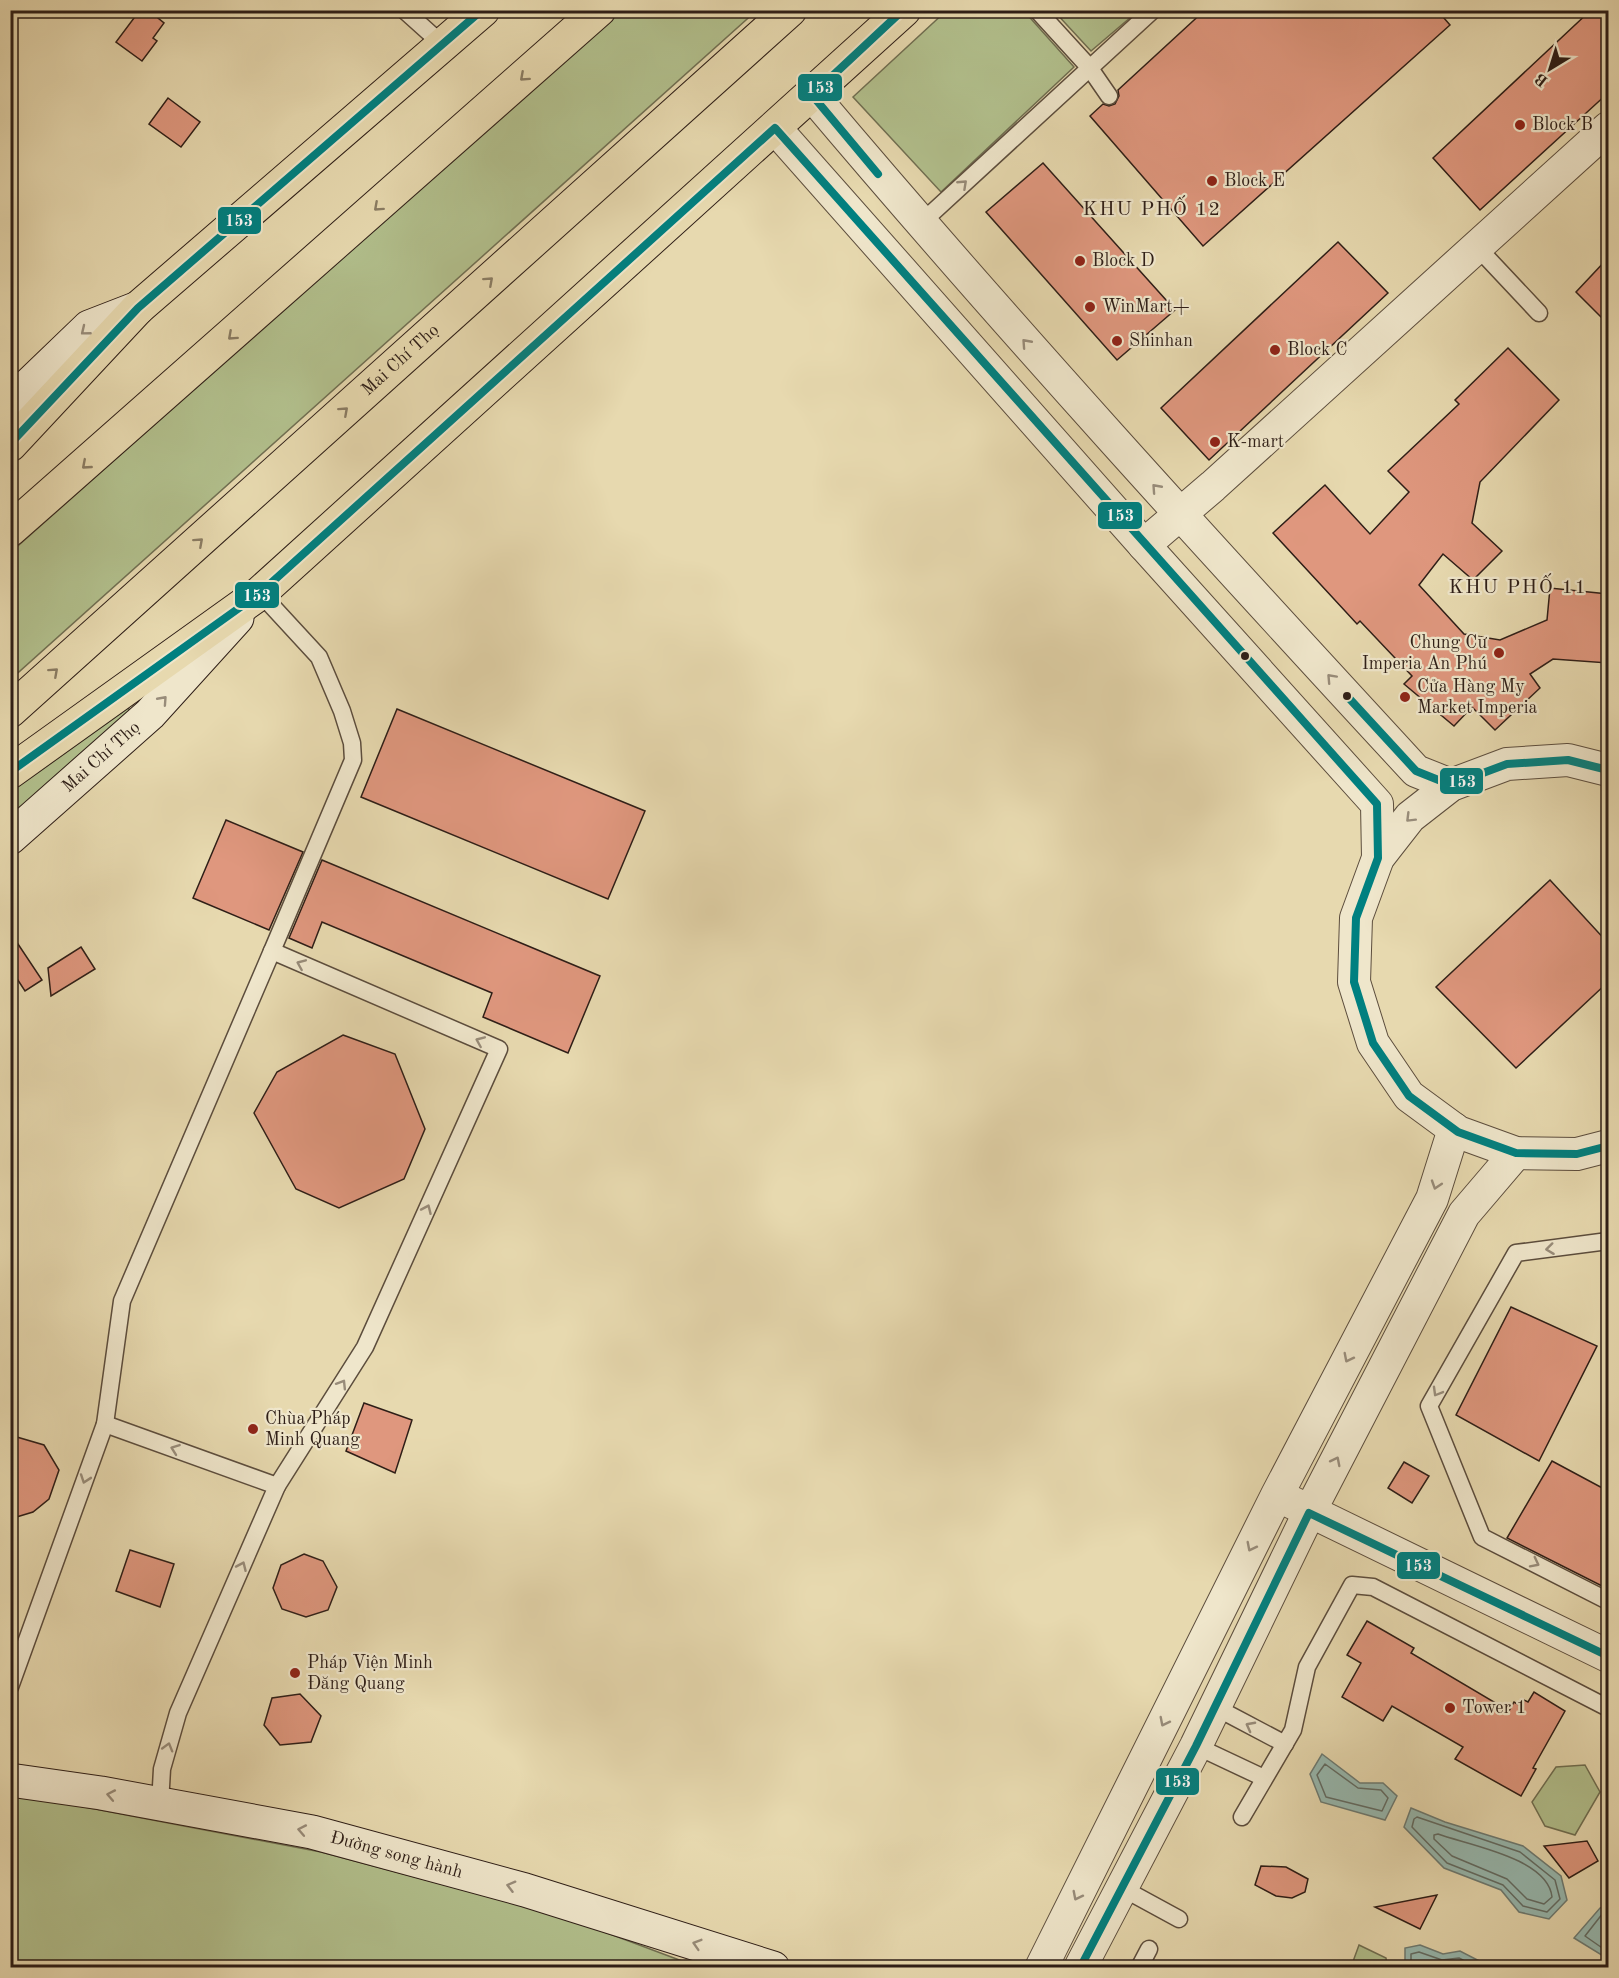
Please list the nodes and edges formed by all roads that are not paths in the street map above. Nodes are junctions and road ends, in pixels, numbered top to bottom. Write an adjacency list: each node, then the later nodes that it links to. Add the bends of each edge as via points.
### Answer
1 (404, 10): 10 (lane)
2 (483, 10): 10 (main road)
3 (574, 10): 9 (main road)
4 (599, 10): 9 (main road)
5 (790, 10): 27 (main road, Mai Chí Thọ, one-way to 5)
6 (904, 10): 12 (main road, Mai Chí Thọ)
7 (1037, 10): 11 (lane)
8 (1153, 10): 11 (lane)
9 (563, 43): 24 (main road, one-way to 24)
10 (443, 45): 19 (main road)
11 (1089, 67): 13 (lane); 16 (lane, one-way to 11)
12 (812, 95): 15 (main road, Mai Chí Thọ); 16 (street)
13 (1109, 96)
14 (1608, 128): 18 (street)
15 (776, 129): 17 (street); 26 (main road, Mai Chí Thọ)
16 (920, 224): 17 (street, via 891,202 880,203 873,210); 23 (street, one-way to 16)
17 (867, 232): 25 (street)
18 (1477, 247): 20 (lane); 23 (street)
19 (138, 308): 21 (main road, one-way to 21, via 89,327); 22 (main road)
20 (1539, 313)
21 (10, 403)
22 (10, 445)
23 (1180, 515): 25 (street); 30 (street, one-way to 23, via 1416,771)
24 (10, 531)
25 (1144, 545): 32 (street, via 1377,804)
26 (260, 593): 29 (main road, Mai Chí Thọ); 31 (main road, Mai Chí Thọ, one-way to 26, via 150,714); 33 (lane, via 319,657 342,711 353,760)
27 (10, 711)
28 (1608, 770): 30 (street, via 1568,760 1507,764)
29 (10, 772)
30 (1451, 785): 32 (street, one-way to 32, via 1410,817)
31 (10, 838)
32 (1378, 858): 34 (street, via 1356,918 1354,982 1373,1043 1409,1096)
33 (272, 951): 38 (lane, via 122,1301); 39 (lane, one-way to 33, via 365,1347 499,1049)
34 (1454, 1129): 36 (street); 40 (street, one-way to 40, via 1432,1199)
35 (1608, 1146): 36 (street, via 1577,1154)
36 (1516, 1153): 41 (street, one-way to 36, via 1464,1214)
37 (1608, 1241): 42 (lane, one-way to 42, via 1516,1253 1429,1406 1482,1537)
38 (105, 1424): 39 (lane, one-way to 38); 43 (lane, one-way to 43)
39 (277, 1486): 52 (lane, one-way to 39, via 162,1769 178,1713)
40 (1277, 1495): 41 (street); 58 (street, one-way to 58)
41 (1309, 1512): 44 (street); 46 (street)
42 (1608, 1601)
43 (17, 1652): 45 (lane)
44 (1608, 1656)
45 (10, 1687)
46 (1215, 1707): 48 (lane, one-way to 46); 49 (street)
47 (1608, 1708): 48 (lane, via 1373,1587 1352,1585 1307,1667 1293,1730)
48 (1285, 1744): 50 (lane)
49 (1196, 1746): 50 (lane); 54 (street)
50 (1264, 1778): 53 (lane)
51 (10, 1780): 52 (main road, Đường song hành, one-way to 51)
52 (160, 1804): 57 (main road, Đường song hành, one-way to 52, via 525,1890 312,1832)
53 (1242, 1818)
54 (1122, 1888): 55 (lane); 59 (street)
55 (1179, 1919)
56 (1149, 1948): 60 (lane)
57 (773, 1968)
58 (1041, 1968)
59 (1080, 1968)
60 (1139, 1968)

